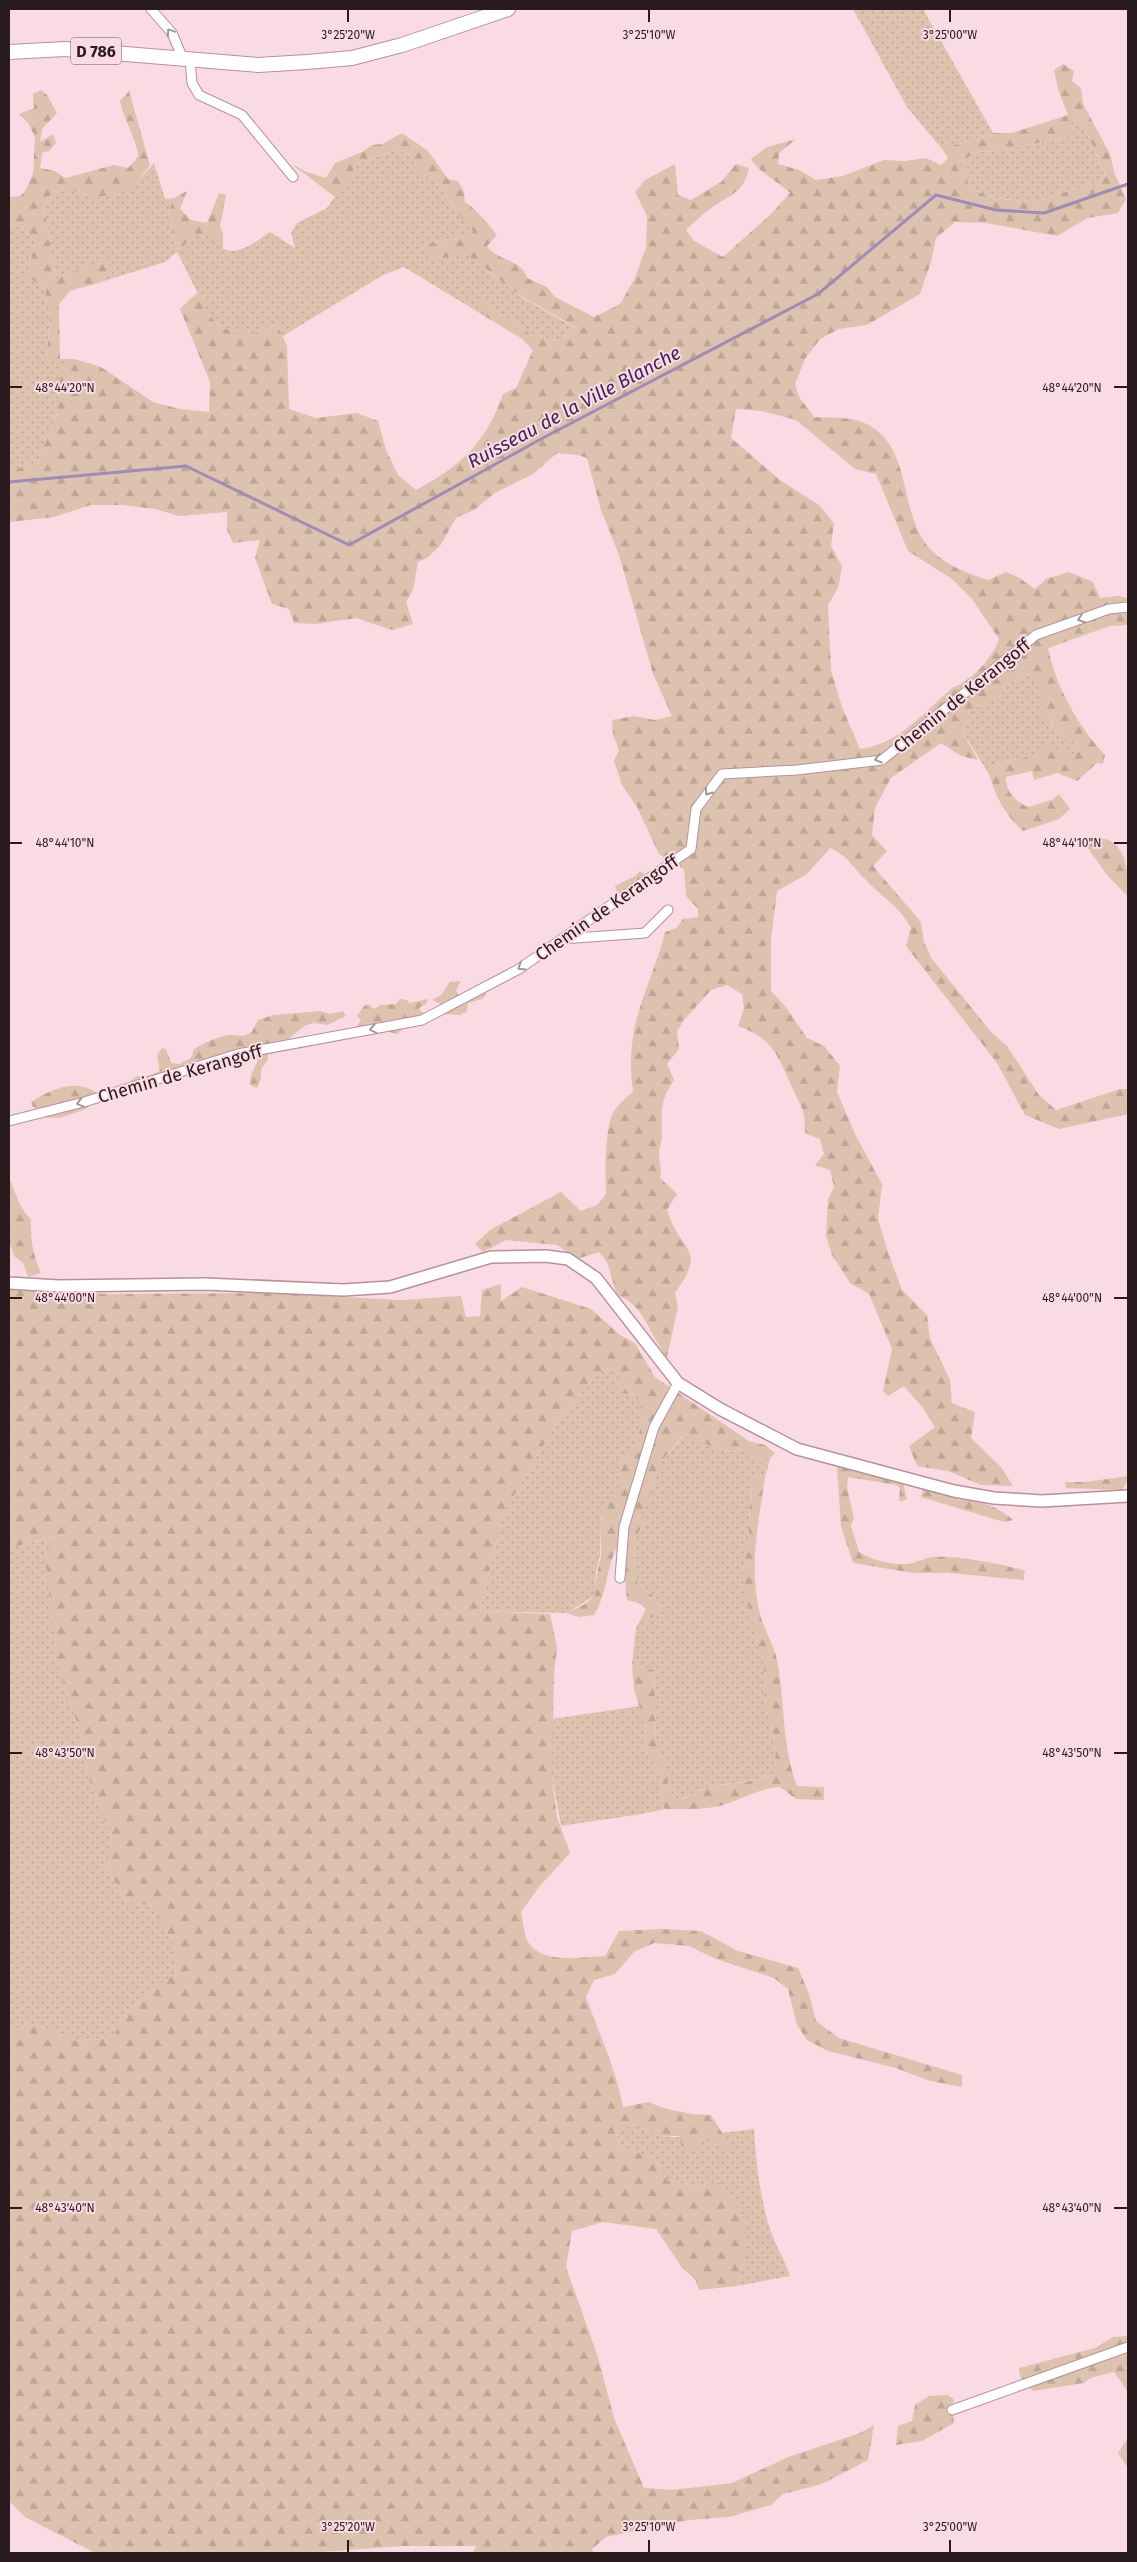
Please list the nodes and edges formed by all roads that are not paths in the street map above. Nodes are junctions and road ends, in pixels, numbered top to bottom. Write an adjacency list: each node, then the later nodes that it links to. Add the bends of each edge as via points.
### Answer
1 (151, 9): 4 (street, one-way to 1, via 172,33)
2 (508, 9): 4 (main road, D 786, via 402,45 352,58 258,65)
3 (9, 52): 4 (main road, D 786, via 65,49)
4 (186, 60): 5 (street, via 192,83 199,94 242,115)
5 (293, 178)
6 (1128, 607): 8 (street, Chemin de Kerangoff, one-way to 8, via 1108,609 1036,635 882,760 797,770 722,774 696,809 691,849)
7 (668, 910): 8 (street, via 645,933)
8 (562, 939): 9 (street, Chemin de Kerangoff, one-way to 9, via 519,969 422,1020 238,1054 84,1102)
9 (9, 1121)
10 (9, 1283): 11 (street, via 59,1286 205,1284 343,1290 390,1287 491,1257 568,1259 596,1278)
11 (678, 1383): 12 (street, via 797,1449 954,1491 1042,1501); 13 (street, via 654,1427 624,1527)
12 (1128, 1496)
13 (620, 1578)
14 (1128, 2347): 15 (street)
15 (952, 2410)

